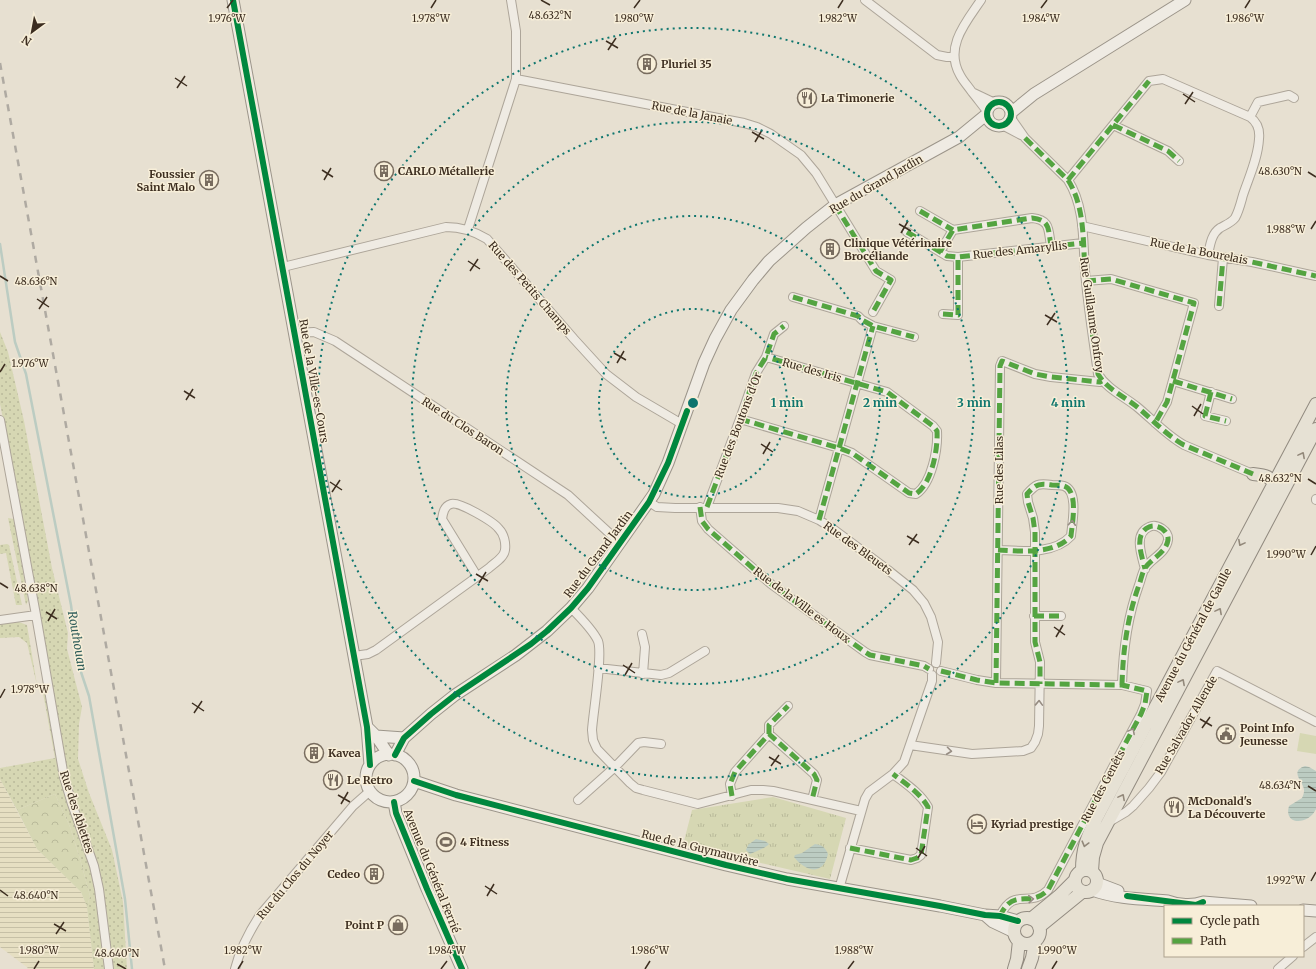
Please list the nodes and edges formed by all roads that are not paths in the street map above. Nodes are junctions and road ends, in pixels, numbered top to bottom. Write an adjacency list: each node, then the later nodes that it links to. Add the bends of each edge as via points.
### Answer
1 (233, 0): 30 (street, Rue de la Ville-es-Cours)
2 (511, 0): 7 (street, via 516,31)
3 (865, 0): 6 (street, via 937,55)
4 (981, 0): 6 (street, via 958,37)
5 (1185, 0): 8 (street, Rue du Grand Jardin)
6 (954, 56): 10 (street, via 959,74 973,92)
7 (516, 79): 18 (street, Rue de la Janaie, via 757,127 801,155 816,173); 21 (street)
8 (1034, 94): 10 (street, Rue du Grand Jardin); 12 (street, Rue du Grand Jardin)
9 (1294, 98): 11 (street, via 1289,95 1258,102)
10 (992, 108): 12 (street, via 1006,104 1010,107); 13 (street, via 990,122); 15 (street, Rue du Grand Jardin)
11 (1250, 117): 14 (street, via 1163,79 1148,81); 27 (street, via 1258,126 1255,159 1237,214 1214,234)
12 (1009, 119): 13 (street, via 1000,127); 17 (street, Rue Guillaume Onfroy)
13 (993, 125): 15 (street, Rue du Grand Jardin)
14 (1113, 125): 16 (street, via 1168,151); 17 (street)
15 (959, 138): 18 (street, Rue du Grand Jardin)
16 (1179, 161)
17 (1068, 180): 20 (street, Rue Guillaume Onfroy, via 1077,200)
18 (835, 205): 35 (street, Rue de la Janaie, via 876,271 891,280); 52 (street, Rue du Grand Jardin, via 769,261 731,310 704,363)
19 (920, 211): 22 (street)
20 (1082, 226): 24 (street, Rue Guillaume Onfroy); 27 (street, Rue de la Bourelais)
21 (468, 229): 30 (street, Rue des Petits Champs, via 446,227); 52 (street, Rue des Petits Champs, via 487,239 606,374 636,397)
22 (953, 230): 25 (street, via 1039,219 1047,224); 26 (street)
23 (907, 232): 26 (street, Rue des Amaryllis)
24 (1083, 243): 25 (street, Rue des Amaryllis); 32 (street, Rue Guillaume Onfroy)
25 (1051, 246): 28 (street, Rue des Amaryllis)
26 (940, 252): 28 (street, Rue des Amaryllis)
27 (1208, 255): 29 (street, Rue de la Bourelais)
28 (958, 257): 36 (street, Rue des Amaryllis, via 958,315)
29 (1223, 258): 31 (street, Rue de la Bourelais); 34 (street)
30 (283, 267): 39 (street, Rue de la Ville-es-Cours)
31 (1316, 276)
32 (1086, 281): 42 (street, Rue Guillaume Onfroy, via 1098,374); 43 (street, via 1111,279 1194,302)
33 (793, 298): 38 (street, via 858,316)
34 (1219, 306)
35 (874, 312)
36 (942, 314)
37 (784, 326): 41 (street, Rue des Boutons d'Or, via 774,334)
38 (873, 326): 40 (street); 44 (street)
39 (295, 333): 61 (street, Rue du Clos Baron, via 314,332 335,341 568,495); 73 (street, Rue de la Ville-es-Cours)
40 (914, 337)
41 (766, 356): 44 (street, Rue des Iris); 48 (street, Rue des Boutons d'Or, via 756,373)
42 (1102, 381): 51 (street, Rue Guillaume Onfroy, via 1137,406); 62 (street, Rue des Lilas, via 1035,374 1002,361)
43 (1173, 381): 45 (street); 51 (street, via 1167,402)
44 (858, 383): 54 (street); 54 (street, Rue des Iris, via 887,392 933,426 938,437 931,474 922,490 916,494 909,493 852,453)
45 (1211, 392): 46 (street); 50 (street, via 1205,416)
46 (1232, 398)
47 (1316, 404): 56 (main road, Avenue du Général de Gaulle)
48 (740, 419): 54 (street, Rue des Iris); 59 (street, Rue des Boutons d'Or)
49 (0, 420): 67 (street, Rue des Ablettes)
50 (1226, 421)
51 (1155, 423): 55 (street, Rue Guillaume Onfroy, via 1184,445)
52 (682, 424): 57 (street, Rue du Grand Jardin, via 668,463)
53 (1316, 429): 58 (main road, Avenue du Général de Gaulle, one-way to 53)
54 (839, 448): 60 (street)
55 (1253, 474): 56 (main road, via 1271,478)
56 (1271, 488): 58 (main road); 103 (main road, Avenue du Général de Gaulle, one-way to 103, via 1085,841 1082,857)
57 (649, 502): 59 (street, Rue des Bleuets, via 657,507); 61 (street, Rue du Grand Jardin)
58 (1275, 506): 101 (main road, Avenue du Général de Gaulle, one-way to 58)
59 (703, 507): 60 (street, Rue des Bleuets, via 778,508); 77 (street, Rue de la Ville es Houx, via 702,521 708,529 772,584 865,652 924,666)
60 (819, 520): 74 (street, Rue des Bleuets, via 913,590 931,617 938,642)
61 (620, 543): 66 (street, Rue du Grand Jardin)
62 (998, 550): 63 (street); 79 (street, Rue des Lilas)
63 (1035, 552): 63 (street, one-way to 63, via 1058,545 1071,536 1074,499 1070,490 1064,486 1040,484 1027,494 1035,532); 68 (street)
64 (1145, 569): 64 (street, via 1167,543 1168,537 1159,526 1150,526 1140,536); 81 (street, via 1126,633)
65 (477, 576): 65 (street, via 501,558 505,551 505,540 499,529 467,507 451,504 443,511 442,519); 73 (street, via 376,650)
66 (571, 608): 75 (street, via 598,642); 87 (street, Rue du Grand Jardin, via 542,636 455,695)
67 (36, 615): 70 (street); 118 (street, Rue des Ablettes, via 64,777 90,852 99,889)
68 (1034, 616): 69 (street); 80 (street)
69 (1061, 616)
70 (0, 620)
71 (642, 634): 78 (street, via 645,647)
72 (705, 651): 78 (street, via 661,676)
73 (354, 656): 84 (street, Rue de la Ville-es-Cours)
74 (936, 663): 76 (street); 77 (street, via 932,664)
75 (598, 668): 78 (street); 92 (street, via 593,740 597,750)
76 (941, 671): 77 (street, via 938,674); 79 (street)
77 (930, 672): 89 (street, via 932,681)
78 (643, 674)
79 (996, 682): 80 (street)
80 (1040, 684): 81 (street); 89 (street, one-way to 80, via 972,754 1031,748 1038,734)
81 (1122, 685): 111 (street, Rue des Genêts, one-way to 81, via 1004,906 1013,900 1037,898 1048,890 1141,714 1147,691)
82 (788, 706): 85 (street, via 769,725)
83 (1316, 722): 101 (street, Rue Salvador Allende, via 1217,671 1167,762 1149,788 1126,812)
84 (367, 727): 86 (street); 91 (street, Rue de la Ville-es-Cours)
85 (770, 734): 96 (street, via 735,772 730,784); 98 (street, via 814,774 817,780)
86 (376, 736): 87 (street); 90 (street)
87 (404, 738): 90 (street, Rue du Grand Jardin)
88 (661, 744): 92 (street, via 638,742)
89 (910, 745): 93 (street, via 904,762)
90 (392, 755): 91 (street, via 378,758); 94 (street, via 407,762 414,774)
91 (370, 765): 95 (street, via 366,778)
92 (614, 767): 96 (street, via 636,788 698,804); 97 (street)
93 (894, 774): 100 (street, via 869,792); 102 (street, via 917,793 928,807 920,855 911,860)
94 (414, 782): 99 (street, via 403,798); 105 (street, Rue de la Guymauvière, via 710,861)
95 (370, 791): 99 (street, via 380,800); 119 (street, Rue du Clos du Noyer, via 353,806 260,915 250,930)
96 (732, 796): 98 (street, via 751,790 763,790)
97 (578, 800)
98 (812, 800): 100 (street)
99 (394, 802): 120 (street, Avenue du Général Ferrié, via 396,813)
100 (861, 811): 102 (street)
101 (1109, 822): 103 (main road, Avenue du Général de Gaulle)
102 (850, 848): 105 (street)
103 (1087, 871): 104 (main road, via 1075,876); 106 (main road, via 1097,877)
104 (1074, 881): 106 (main road, via 1076,888); 112 (main road)
105 (839, 889): 110 (street, Rue de la Guymauvière)
106 (1090, 889): 107 (street, via 1115,897 1168,901 1174,896); 112 (main road)
107 (1239, 905)
108 (1304, 910): 109 (street)
109 (1316, 911)
110 (985, 915): 111 (street, Rue de la Guymauvière); 113 (street, via 992,922)
111 (1000, 916): 113 (street, Rue de la Guymauvière)
112 (1035, 923): 113 (main road, via 1027,918); 115 (main road, via 1040,934)
113 (1017, 931): 115 (main road, via 1028,944); 121 (main road, via 1017,959)
114 (1316, 937): 116 (street)
115 (1035, 942): 122 (main road)
116 (1304, 946)
117 (1292, 957): 123 (street)
118 (109, 969)
119 (235, 969)
120 (462, 969)
121 (1014, 969)
122 (1028, 969)
123 (1278, 969)

